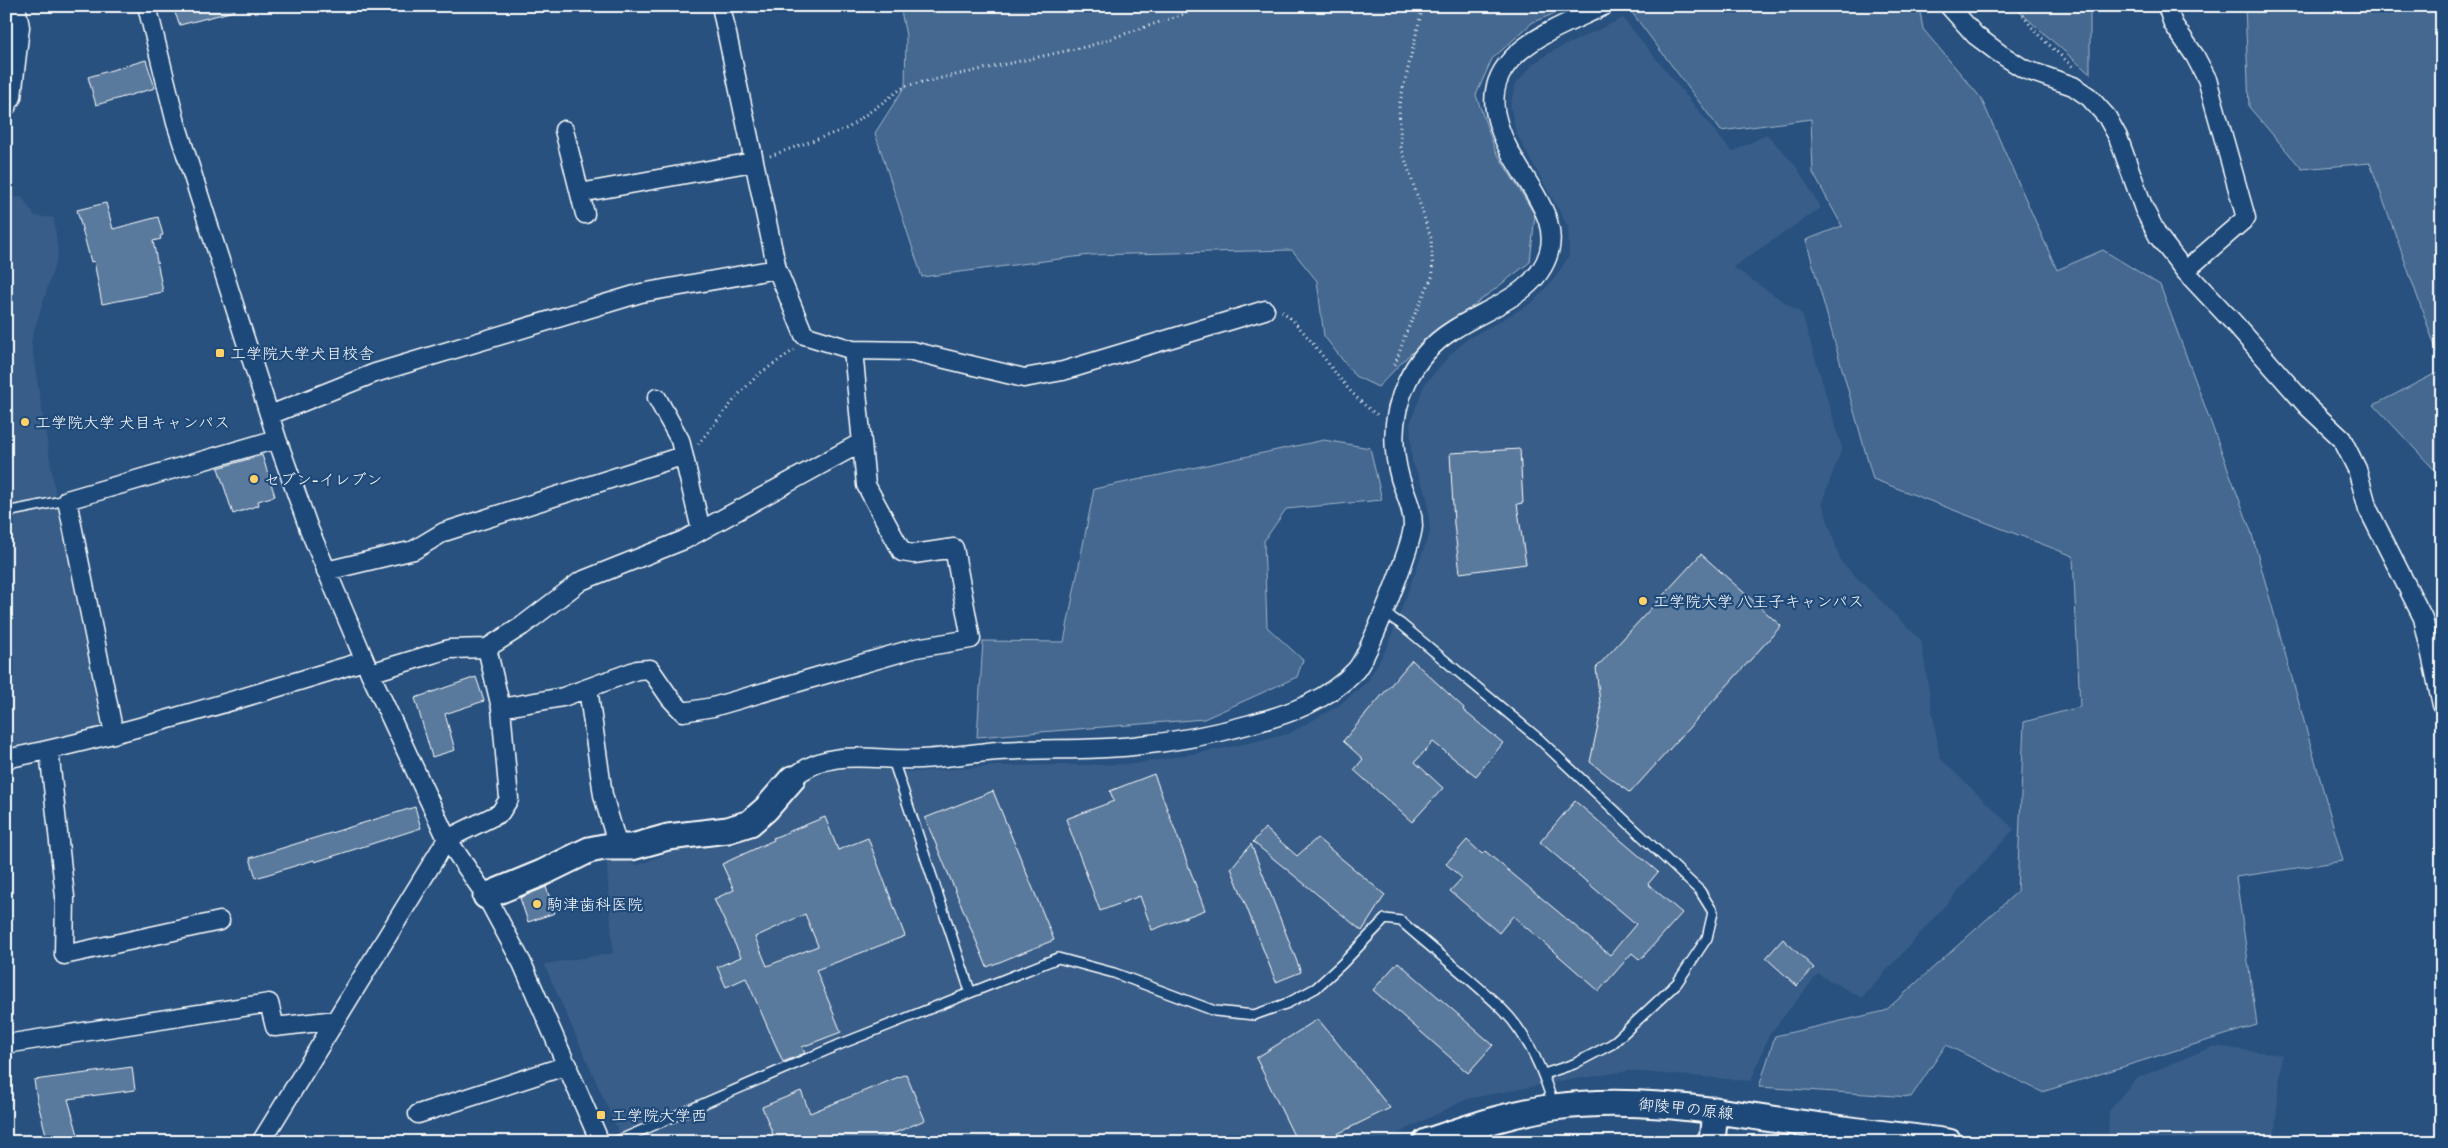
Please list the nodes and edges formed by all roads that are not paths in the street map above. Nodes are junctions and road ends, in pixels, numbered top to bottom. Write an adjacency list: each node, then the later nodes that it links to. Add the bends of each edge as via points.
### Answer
1 (16, 6): 7 (street, via 20,27 12,97)
2 (147, 6): 17 (street, via 176,123)
3 (721, 6): 9 (street)
4 (1604, 6): 25 (street, via 1525,46 1505,66 1497,84 1493,101 1497,122 1505,143 1550,224 1552,240 1549,254 1541,272 1526,288 1454,329 1436,343 1421,358 1408,380 1393,425 1400,476 1413,528)
5 (1949, 6): 13 (street, via 1975,35 1999,53 2024,68 2073,86 2089,97 2107,117 2118,137 2144,209 2158,236)
6 (2167, 6): 13 (street, via 2173,24 2207,79 2246,218)
7 (6, 107)
8 (564, 130): 10 (street)
9 (753, 162): 10 (street); 12 (street)
10 (580, 193): 11 (street)
11 (585, 214)
12 (777, 269): 15 (street, via 804,335); 17 (street, via 641,293 374,373)
13 (2185, 271): 29 (street, via 2308,407 2342,439 2357,469 2372,518 2423,618)
14 (1265, 310): 15 (street, via 1063,371 1024,378 912,351)
15 (853, 350): 19 (street)
16 (657, 398): 20 (street, via 680,440)
17 (270, 415): 18 (street)
18 (277, 439): 21 (street); 24 (street)
19 (862, 442): 23 (street); 28 (street, via 866,485 902,552 914,554 954,548 971,639 916,648 713,707 683,712 650,669 637,670)
20 (682, 456): 23 (street); 24 (street, via 444,532 414,550)
21 (67, 500): 22 (lane); 31 (street)
22 (6, 512)
23 (702, 530): 26 (street, via 581,581)
24 (326, 571): 27 (street)
25 (1383, 612): 34 (street, via 1359,667 1334,690 1302,708 1270,719 1210,735 1132,747 997,751); 44 (lane, via 1539,739 1700,891 1713,912 1707,938 1677,983 1612,1044 1574,1064)
26 (487, 648): 27 (street, via 449,649); 30 (street)
27 (367, 667): 31 (street); 36 (street)
28 (588, 688): 30 (street, via 564,697); 37 (street, via 603,795)
29 (2442, 705)
30 (501, 708): 36 (street, via 509,799 500,813)
31 (114, 734): 32 (street)
32 (49, 750): 33 (street); 39 (street, via 65,897 64,955)
33 (6, 759)
34 (892, 760): 35 (street, via 851,756 826,760 804,768); 40 (lane)
35 (792, 779): 37 (street, via 766,810 750,823 728,830)
36 (447, 839): 38 (street); 41 (street)
37 (618, 847): 38 (street, via 589,850)
38 (486, 896): 43 (street, via 522,963)
39 (220, 921)
40 (970, 991): 44 (lane, via 1058,958 1114,973 1215,1011 1254,1015 1288,1003 1316,988 1384,919 1401,921 1504,1011 1525,1039); 51 (lane)
41 (336, 1020): 42 (street, via 275,1027 269,1003); 49 (street)
42 (6, 1044)
43 (568, 1065): 47 (street); 50 (street)
44 (1544, 1074): 45 (lane)
45 (1554, 1107): 46 (street, 御陵甲の原線, via 1628,1102); 52 (street, 御陵甲の原線, via 1478,1124)
46 (1716, 1110): 48 (street, 御陵甲の原線); 53 (street)
47 (418, 1114)
48 (1940, 1141)
49 (261, 1142)
50 (600, 1142)
51 (615, 1142)
52 (1426, 1142)
53 (1712, 1142)

